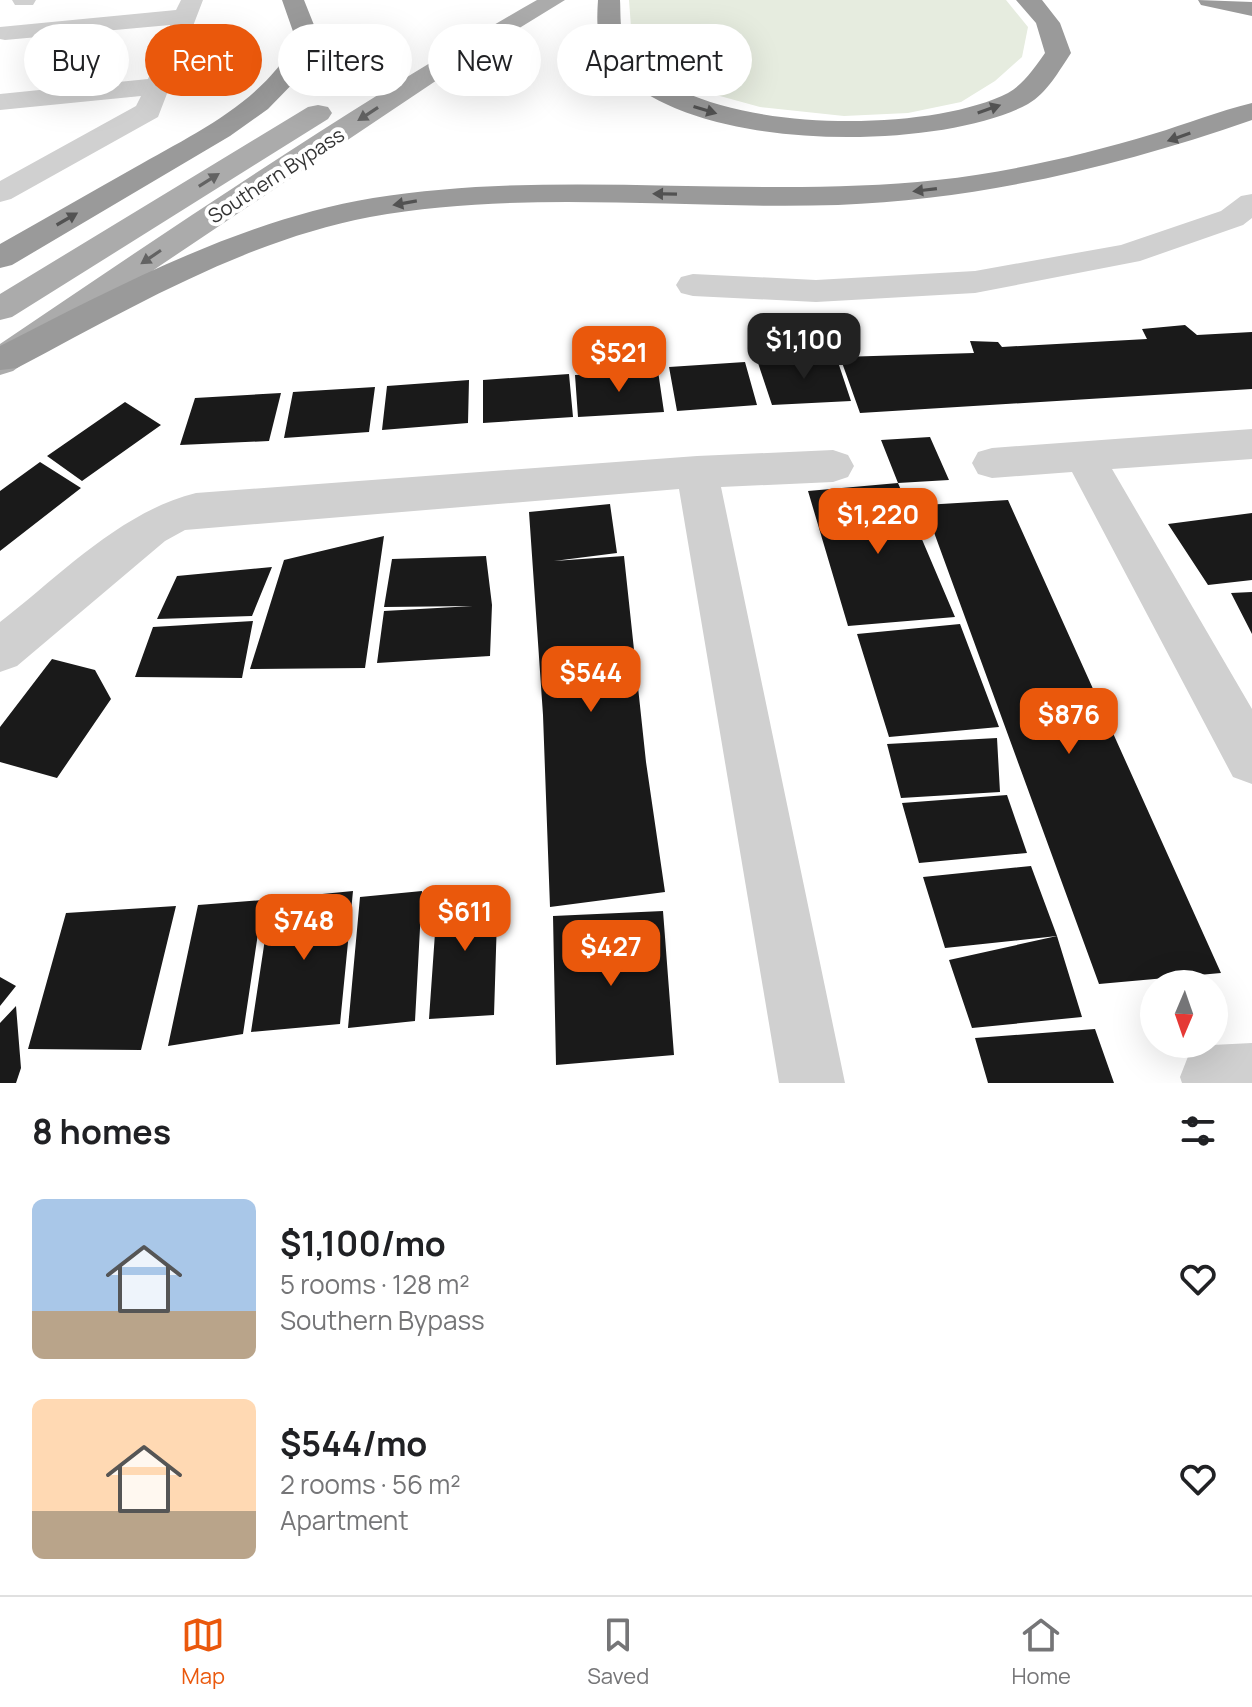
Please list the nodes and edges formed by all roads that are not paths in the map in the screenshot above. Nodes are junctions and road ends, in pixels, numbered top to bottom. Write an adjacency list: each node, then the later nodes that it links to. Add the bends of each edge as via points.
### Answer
1 (23, 0): 10 (street)
2 (293, 0): 19 (highway, one-way to 2, via 258,103 294,68 308,40)
3 (504, 0): 21 (main road, Southern Bypass, one-way to 3)
4 (554, 0): 22 (main road, Southern Bypass, one-way to 22, via 452,59)
5 (609, 0): 6 (highway, one-way to 6, via 608,30 617,52 634,73 676,101 713,114 811,128 940,123 1019,97 1058,53 1053,32)
6 (1027, 0)
7 (1209, 0): 9 (highway)
8 (189, 8): 10 (street)
9 (1252, 9)
10 (3, 38)
11 (142, 50): 12 (street)
12 (145, 50)
13 (145, 87): 15 (street)
14 (154, 96): 17 (street, via 142,116)
15 (0, 102)
16 (1252, 111): 22 (highway, one-way to 22, via 1167,141 1040,175 894,193 567,194 425,200 343,214 208,257)
17 (0, 193)
18 (1252, 203): 20 (street, via 1232,218 1128,254 975,282 816,291)
19 (0, 258)
20 (693, 285)
21 (0, 309)
22 (2, 361)
23 (1252, 444): 24 (street)
24 (1084, 456): 25 (street); 29 (street)
25 (992, 463)
26 (833, 466): 27 (street)
27 (697, 472): 28 (street, via 196,510 150,529); 30 (street)
28 (0, 651)
29 (1252, 759)
30 (812, 1083)

